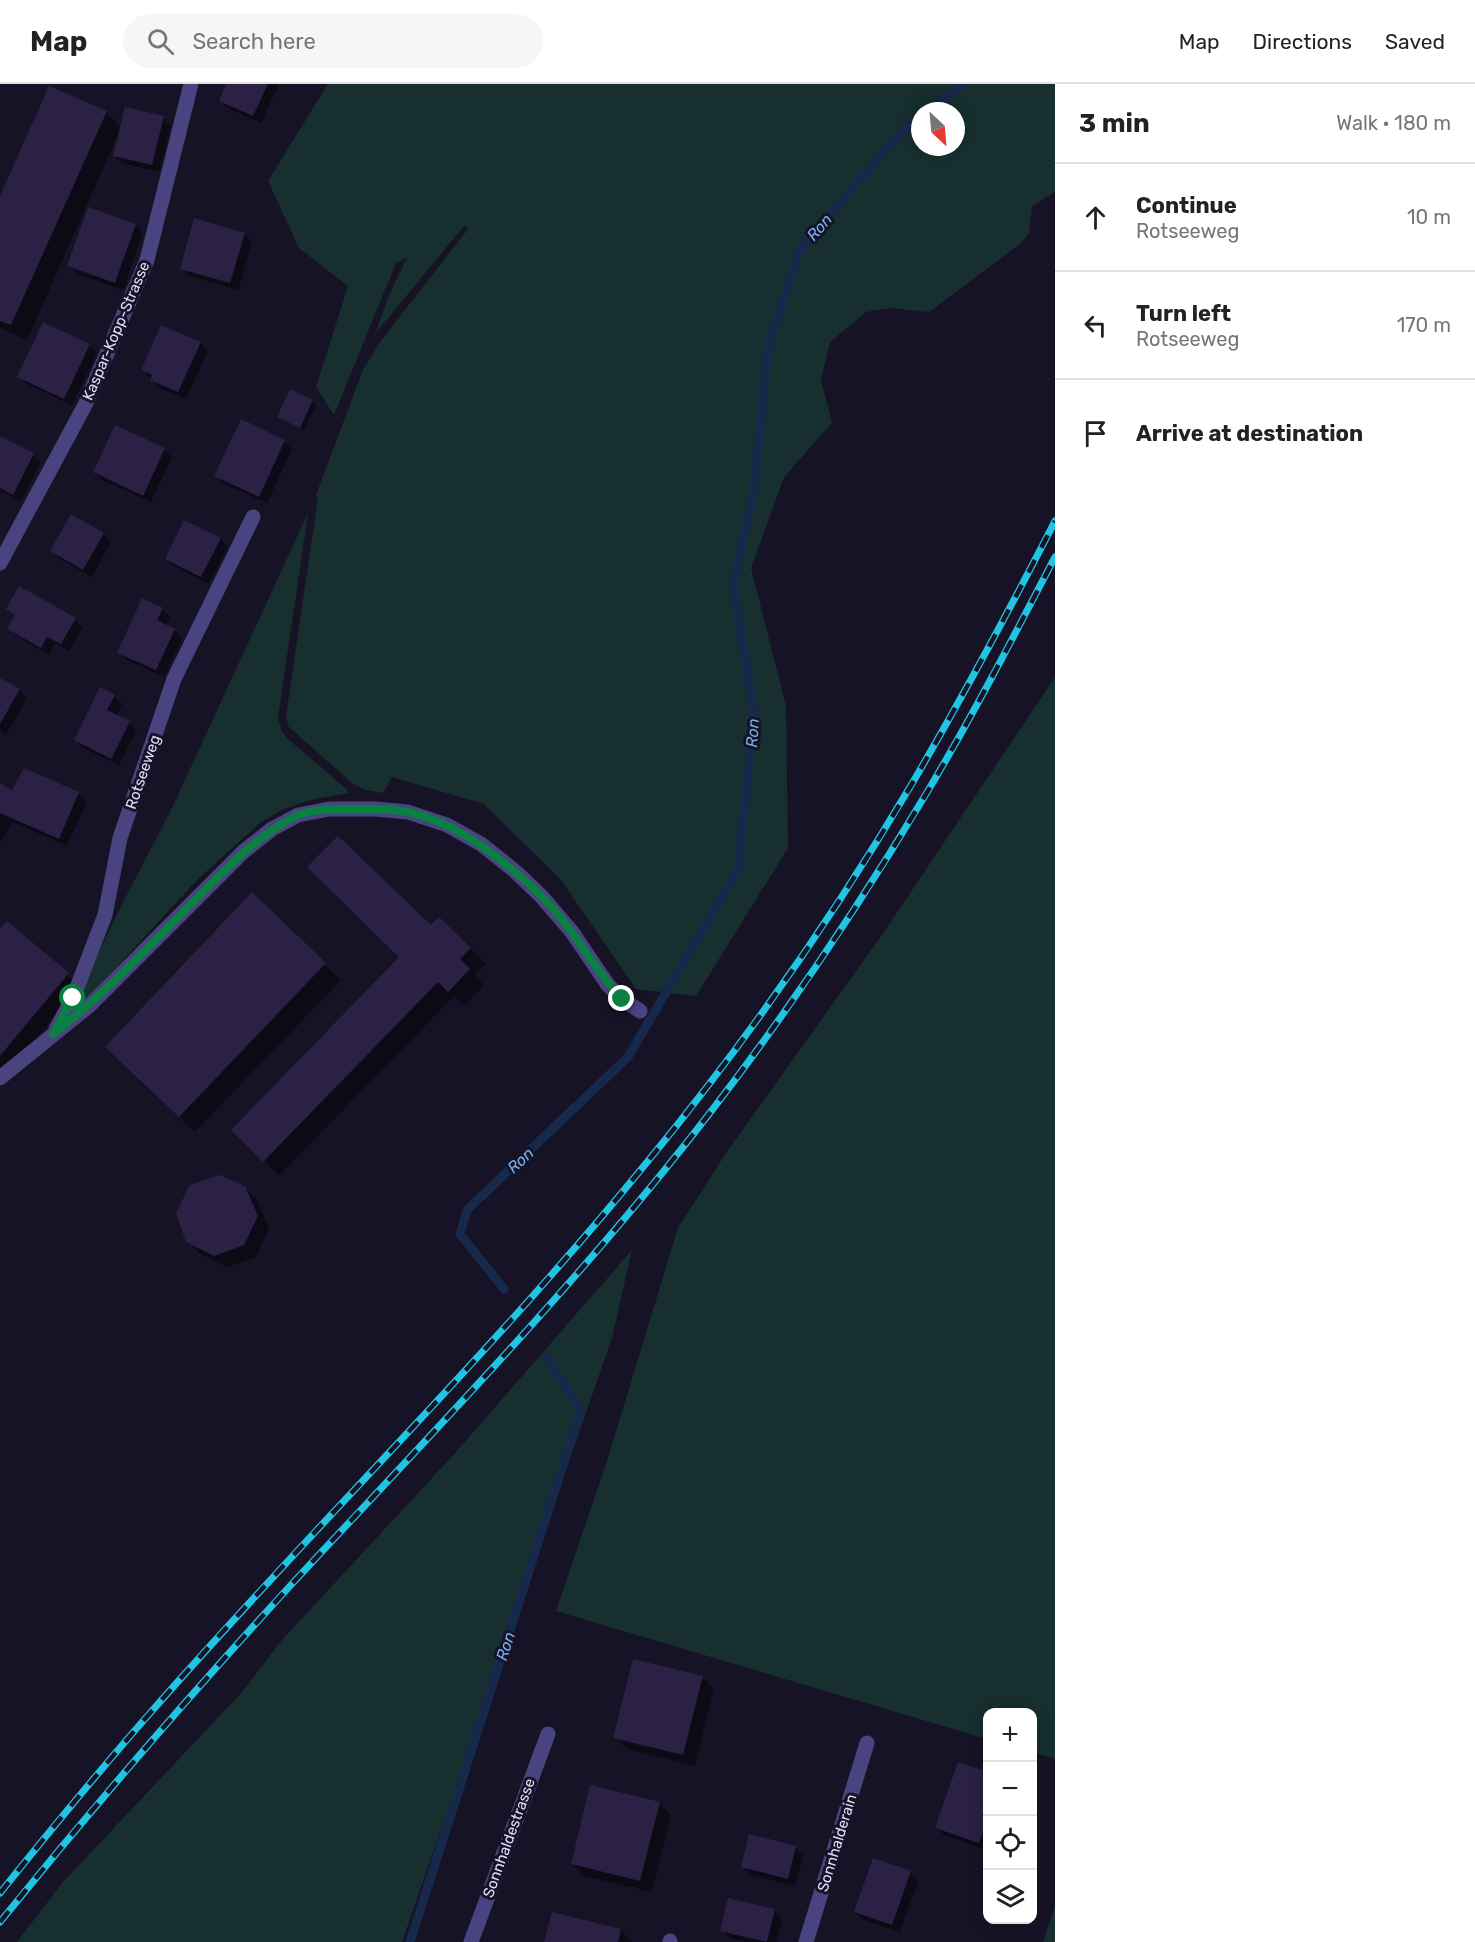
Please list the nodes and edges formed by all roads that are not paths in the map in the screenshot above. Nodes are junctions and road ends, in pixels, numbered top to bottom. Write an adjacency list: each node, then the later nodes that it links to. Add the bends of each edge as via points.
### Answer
1 (191, 84): 3 (street, Kaspar-Kopp-Strasse, via 147,260 86,405)
2 (253, 517): 5 (street, Rotseeweg, via 174,679 120,838 105,915 73,998)
3 (0, 563)
4 (640, 1011): 5 (street, Rotseeweg, via 608,985 542,897 481,844 447,825 408,812 329,809 298,815 243,852 90,1005)
5 (53, 1034): 6 (street, Rotseeweg)
6 (0, 1078)
7 (548, 1734): 9 (street, Sonnhaldestrasse)
8 (867, 1743): 10 (street, Sonnhalderain)
9 (471, 1942)
10 (806, 1942)

